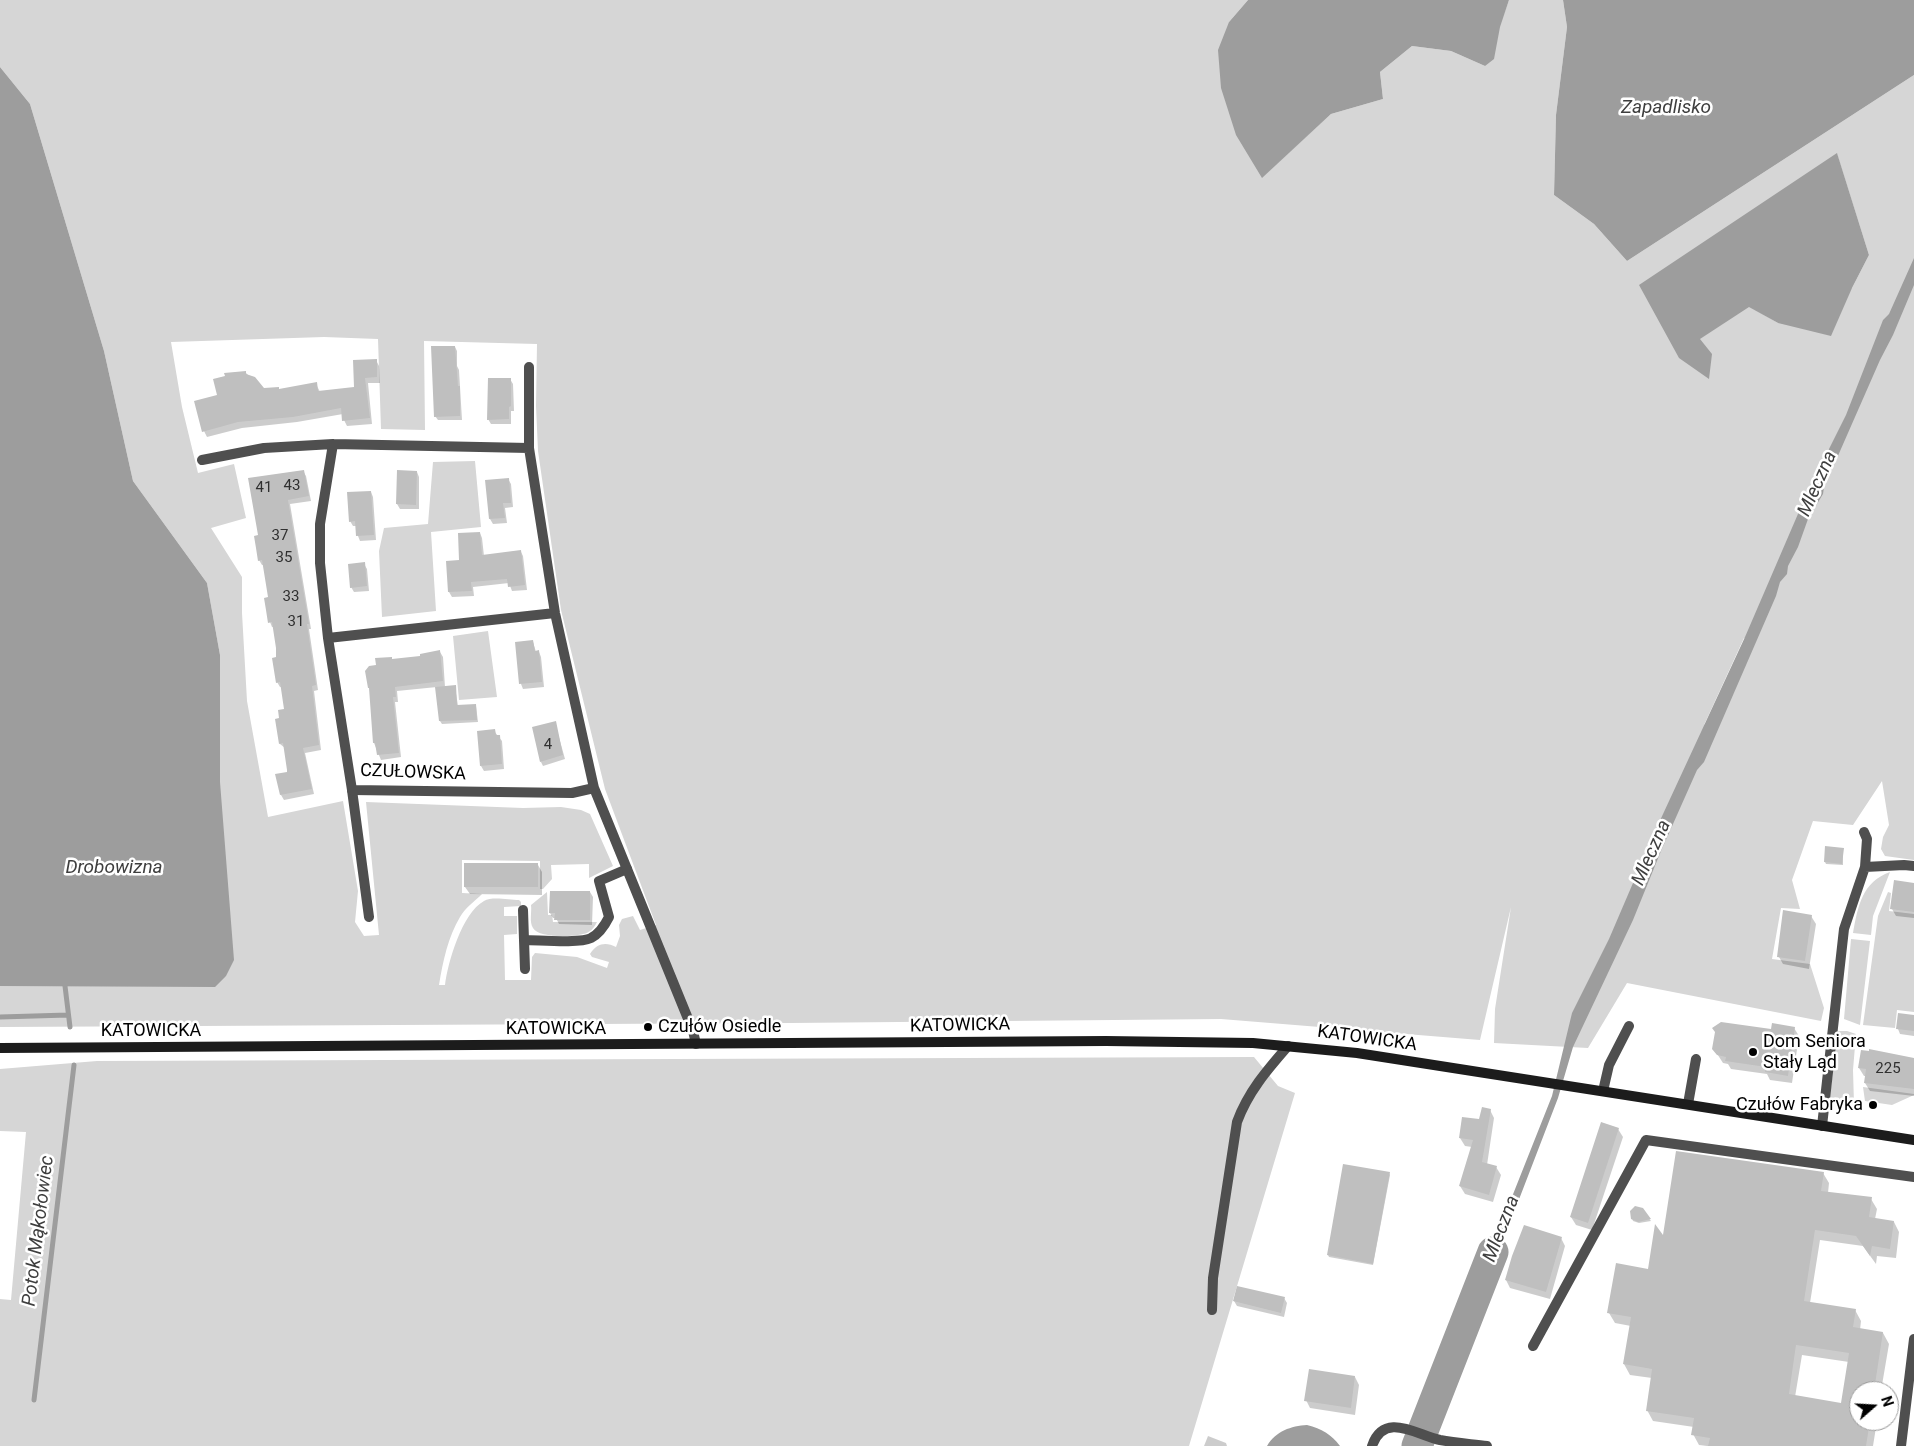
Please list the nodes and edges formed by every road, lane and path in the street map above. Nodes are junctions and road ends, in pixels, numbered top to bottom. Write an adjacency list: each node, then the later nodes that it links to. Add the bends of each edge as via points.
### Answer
1 (529, 367): 3 (street)
2 (334, 444): 3 (street); 4 (street, via 264,448); 6 (street, CZUŁOWSKA, via 320,524 320,563)
3 (530, 448): 5 (street)
4 (202, 460)
5 (555, 613): 6 (street); 7 (street)
6 (328, 638): 8 (street, CZUŁOWSKA)
7 (594, 788): 8 (street, CZUŁOWSKA, via 572,793); 12 (street)
8 (352, 790): 14 (street)
9 (1864, 832): 11 (street)
10 (1914, 866): 11 (street)
11 (1865, 867): 24 (street, via 1844,929)
12 (627, 869): 15 (street, via 599,881 609,917 605,926 592,938 581,941); 18 (street)
13 (523, 910): 15 (street)
14 (369, 917)
15 (524, 940): 16 (street)
16 (525, 969)
17 (1629, 1026): 22 (street, via 1609,1065)
18 (696, 1044): 19 (main road, KATOWICKA, via 1115,1041); 20 (main road, KATOWICKA)
19 (1288, 1046): 22 (main road, KATOWICKA, via 1357,1053); 27 (street, via 1259,1079 1237,1122 1213,1278)
20 (0, 1048)
21 (1696, 1060): 23 (street)
22 (1603, 1091): 23 (main road, KATOWICKA)
23 (1688, 1104): 24 (main road, KATOWICKA)
24 (1822, 1126): 25 (main road, KATOWICKA)
25 (1914, 1140)
26 (1914, 1177): 29 (street, via 1646,1140)
27 (1212, 1310)
28 (1914, 1339): 32 (street)
29 (1533, 1346)
30 (1372, 1446): 31 (street, via 1383,1431 1394,1426 1440,1440)
31 (1488, 1446)
32 (1902, 1446)

